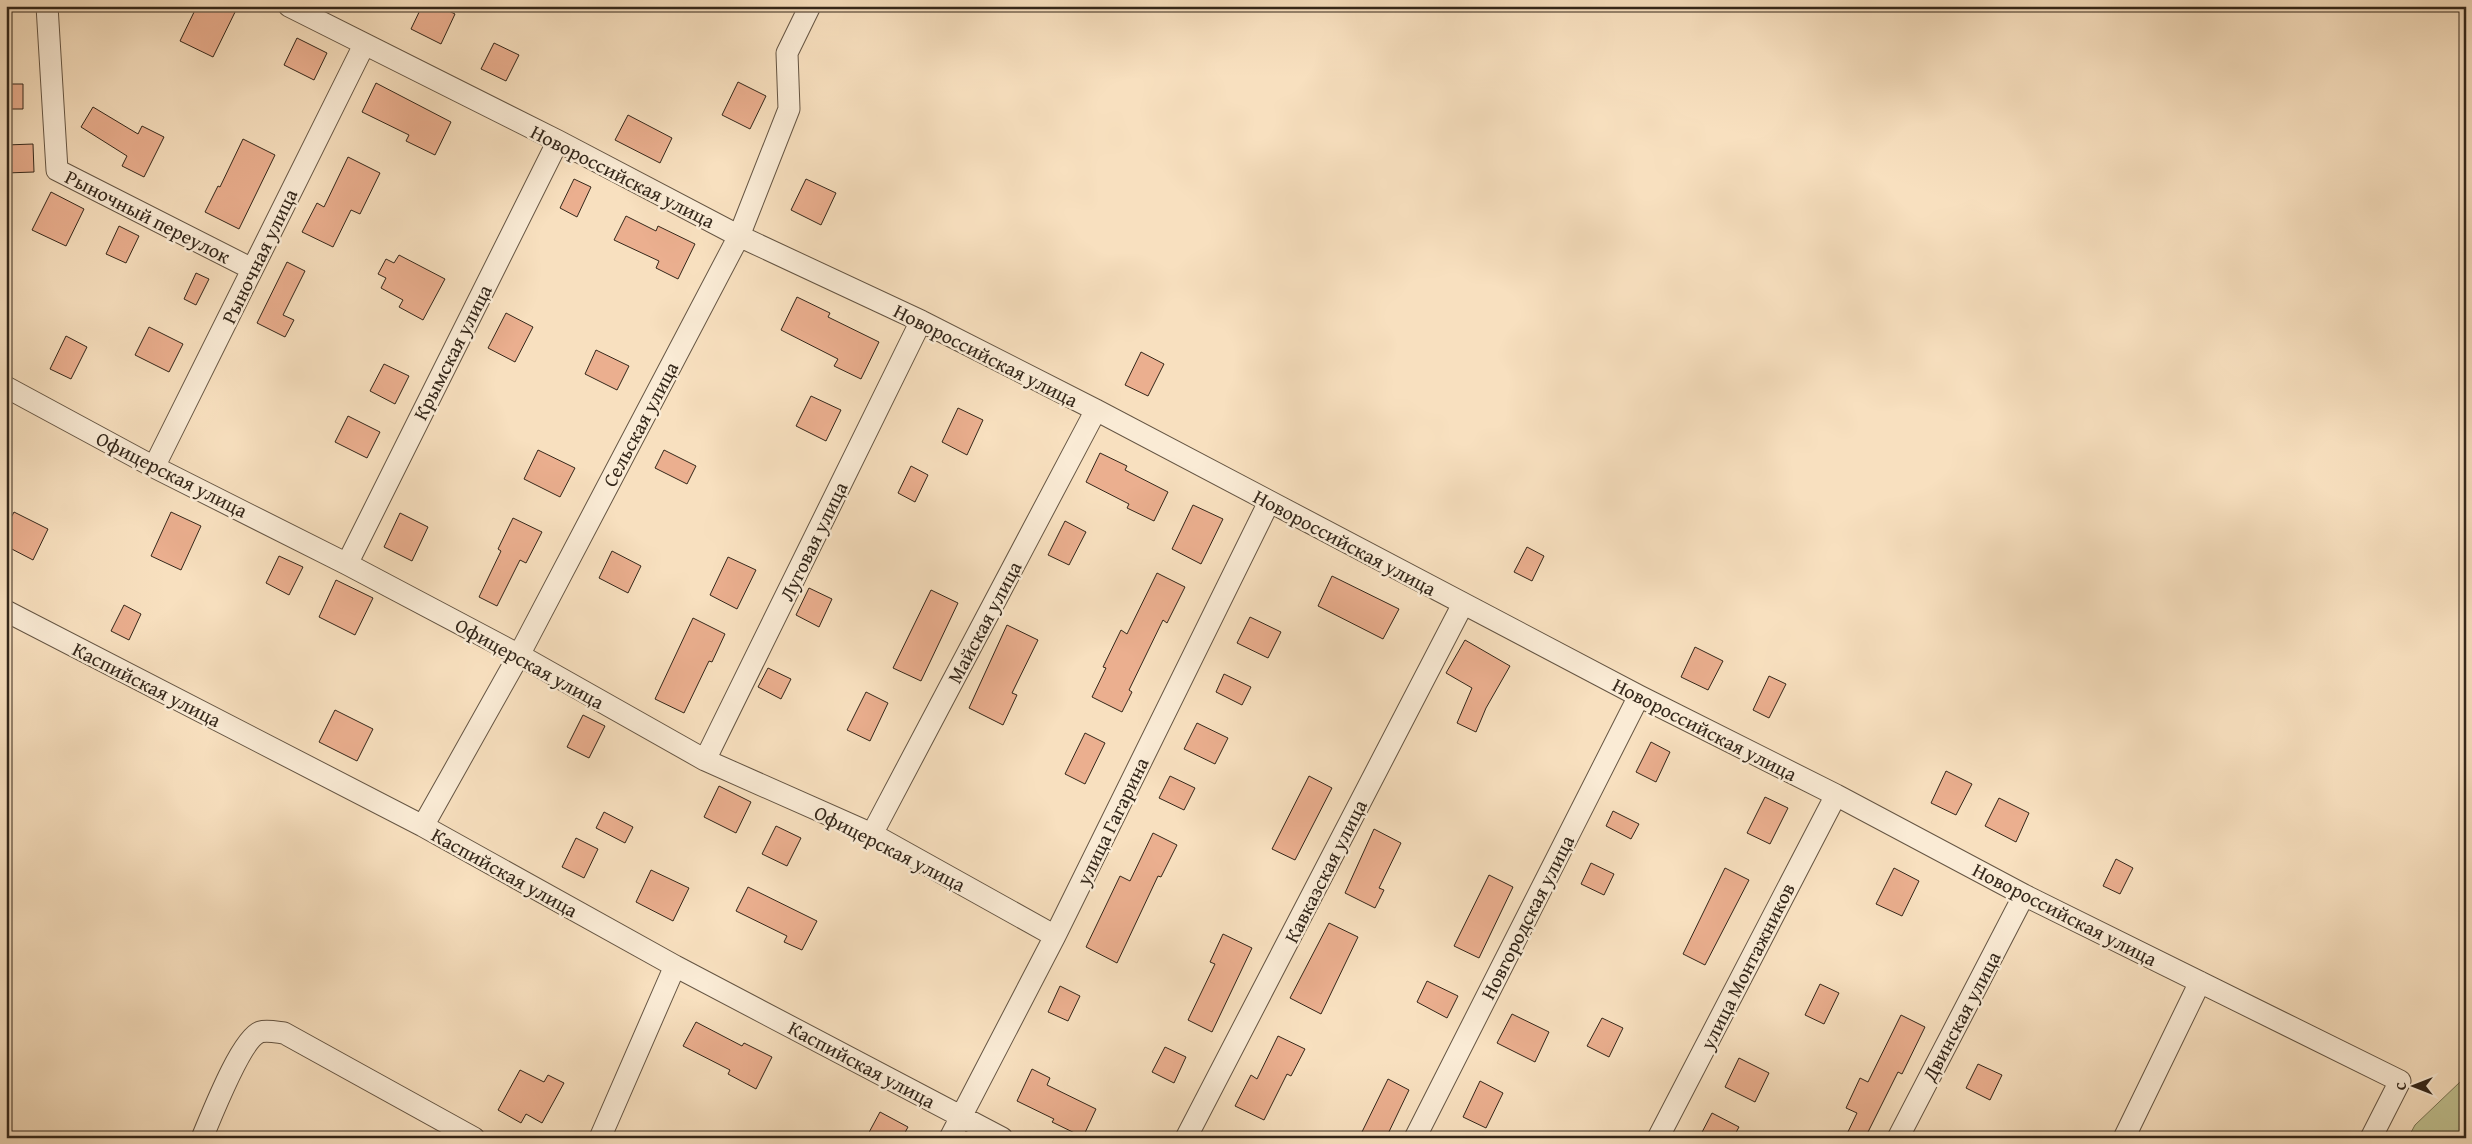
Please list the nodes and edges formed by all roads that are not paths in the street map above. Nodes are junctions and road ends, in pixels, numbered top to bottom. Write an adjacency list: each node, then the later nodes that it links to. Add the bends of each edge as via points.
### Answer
1 (47, 6): 7 (street, Рыночный переулок, via 56,170)
2 (289, 6): 4 (street, Новороссийская улица)
3 (810, 6): 6 (street, Сельская улица, via 787,53 789,109)
4 (364, 45): 5 (street, Новороссийская улица); 7 (street, Рыночная улица)
5 (558, 141): 6 (street, Новороссийская улица); 13 (street, Крымская улица)
6 (739, 236): 8 (street, Новороссийская улица); 16 (street, Сельская улица)
7 (252, 269): 11 (street, Рыночная улица)
8 (921, 321): 10 (street, Новороссийская улица); 18 (street, Луговая улица)
9 (6, 387): 11 (street, Офицерская улица)
10 (1096, 410): 12 (street, Новороссийская улица); 21 (street, Майская улица)
11 (154, 467): 13 (street, Офицерская улица)
12 (1268, 502): 14 (street, Новороссийская улица); 23 (street, улица Гагарина)
13 (347, 564): 16 (street, Офицерская улица)
14 (1463, 604): 17 (street, Новороссийская улица); 32 (street, Кавказская улица)
15 (6, 611): 20 (street, Каспийская улица)
16 (519, 655): 18 (street, Офицерская улица); 20 (street, Сельская улица)
17 (1639, 696): 19 (street, Новороссийская улица); 33 (street, Новгородская улица)
18 (705, 760): 21 (street, Офицерская улица)
19 (1836, 795): 22 (street, Новороссийская улица); 34 (street, улица Монтажников)
20 (423, 826): 24 (street, Каспийская улица)
21 (872, 834): 23 (street, Офицерская улица)
22 (2024, 895): 25 (street, Новороссийская улица); 35 (street, Двинская улица)
23 (1055, 936): 26 (street, улица Гагарина)
24 (675, 966): 26 (street, Каспийская улица); 29 (street)
25 (2200, 982): 36 (street); 37 (street, Новороссийская улица, via 2400,1081)
26 (961, 1116): 30 (street, улица Гагарина); 31 (street, Каспийская улица)
27 (202, 1138): 28 (street, via 241,1052 253,1036 273,1031 284,1033)
28 (474, 1138)
29 (600, 1138)
30 (950, 1138)
31 (1002, 1138)
32 (1186, 1138)
33 (1415, 1138)
34 (1658, 1138)
35 (1898, 1138)
36 (2124, 1138)
37 (2371, 1138)

